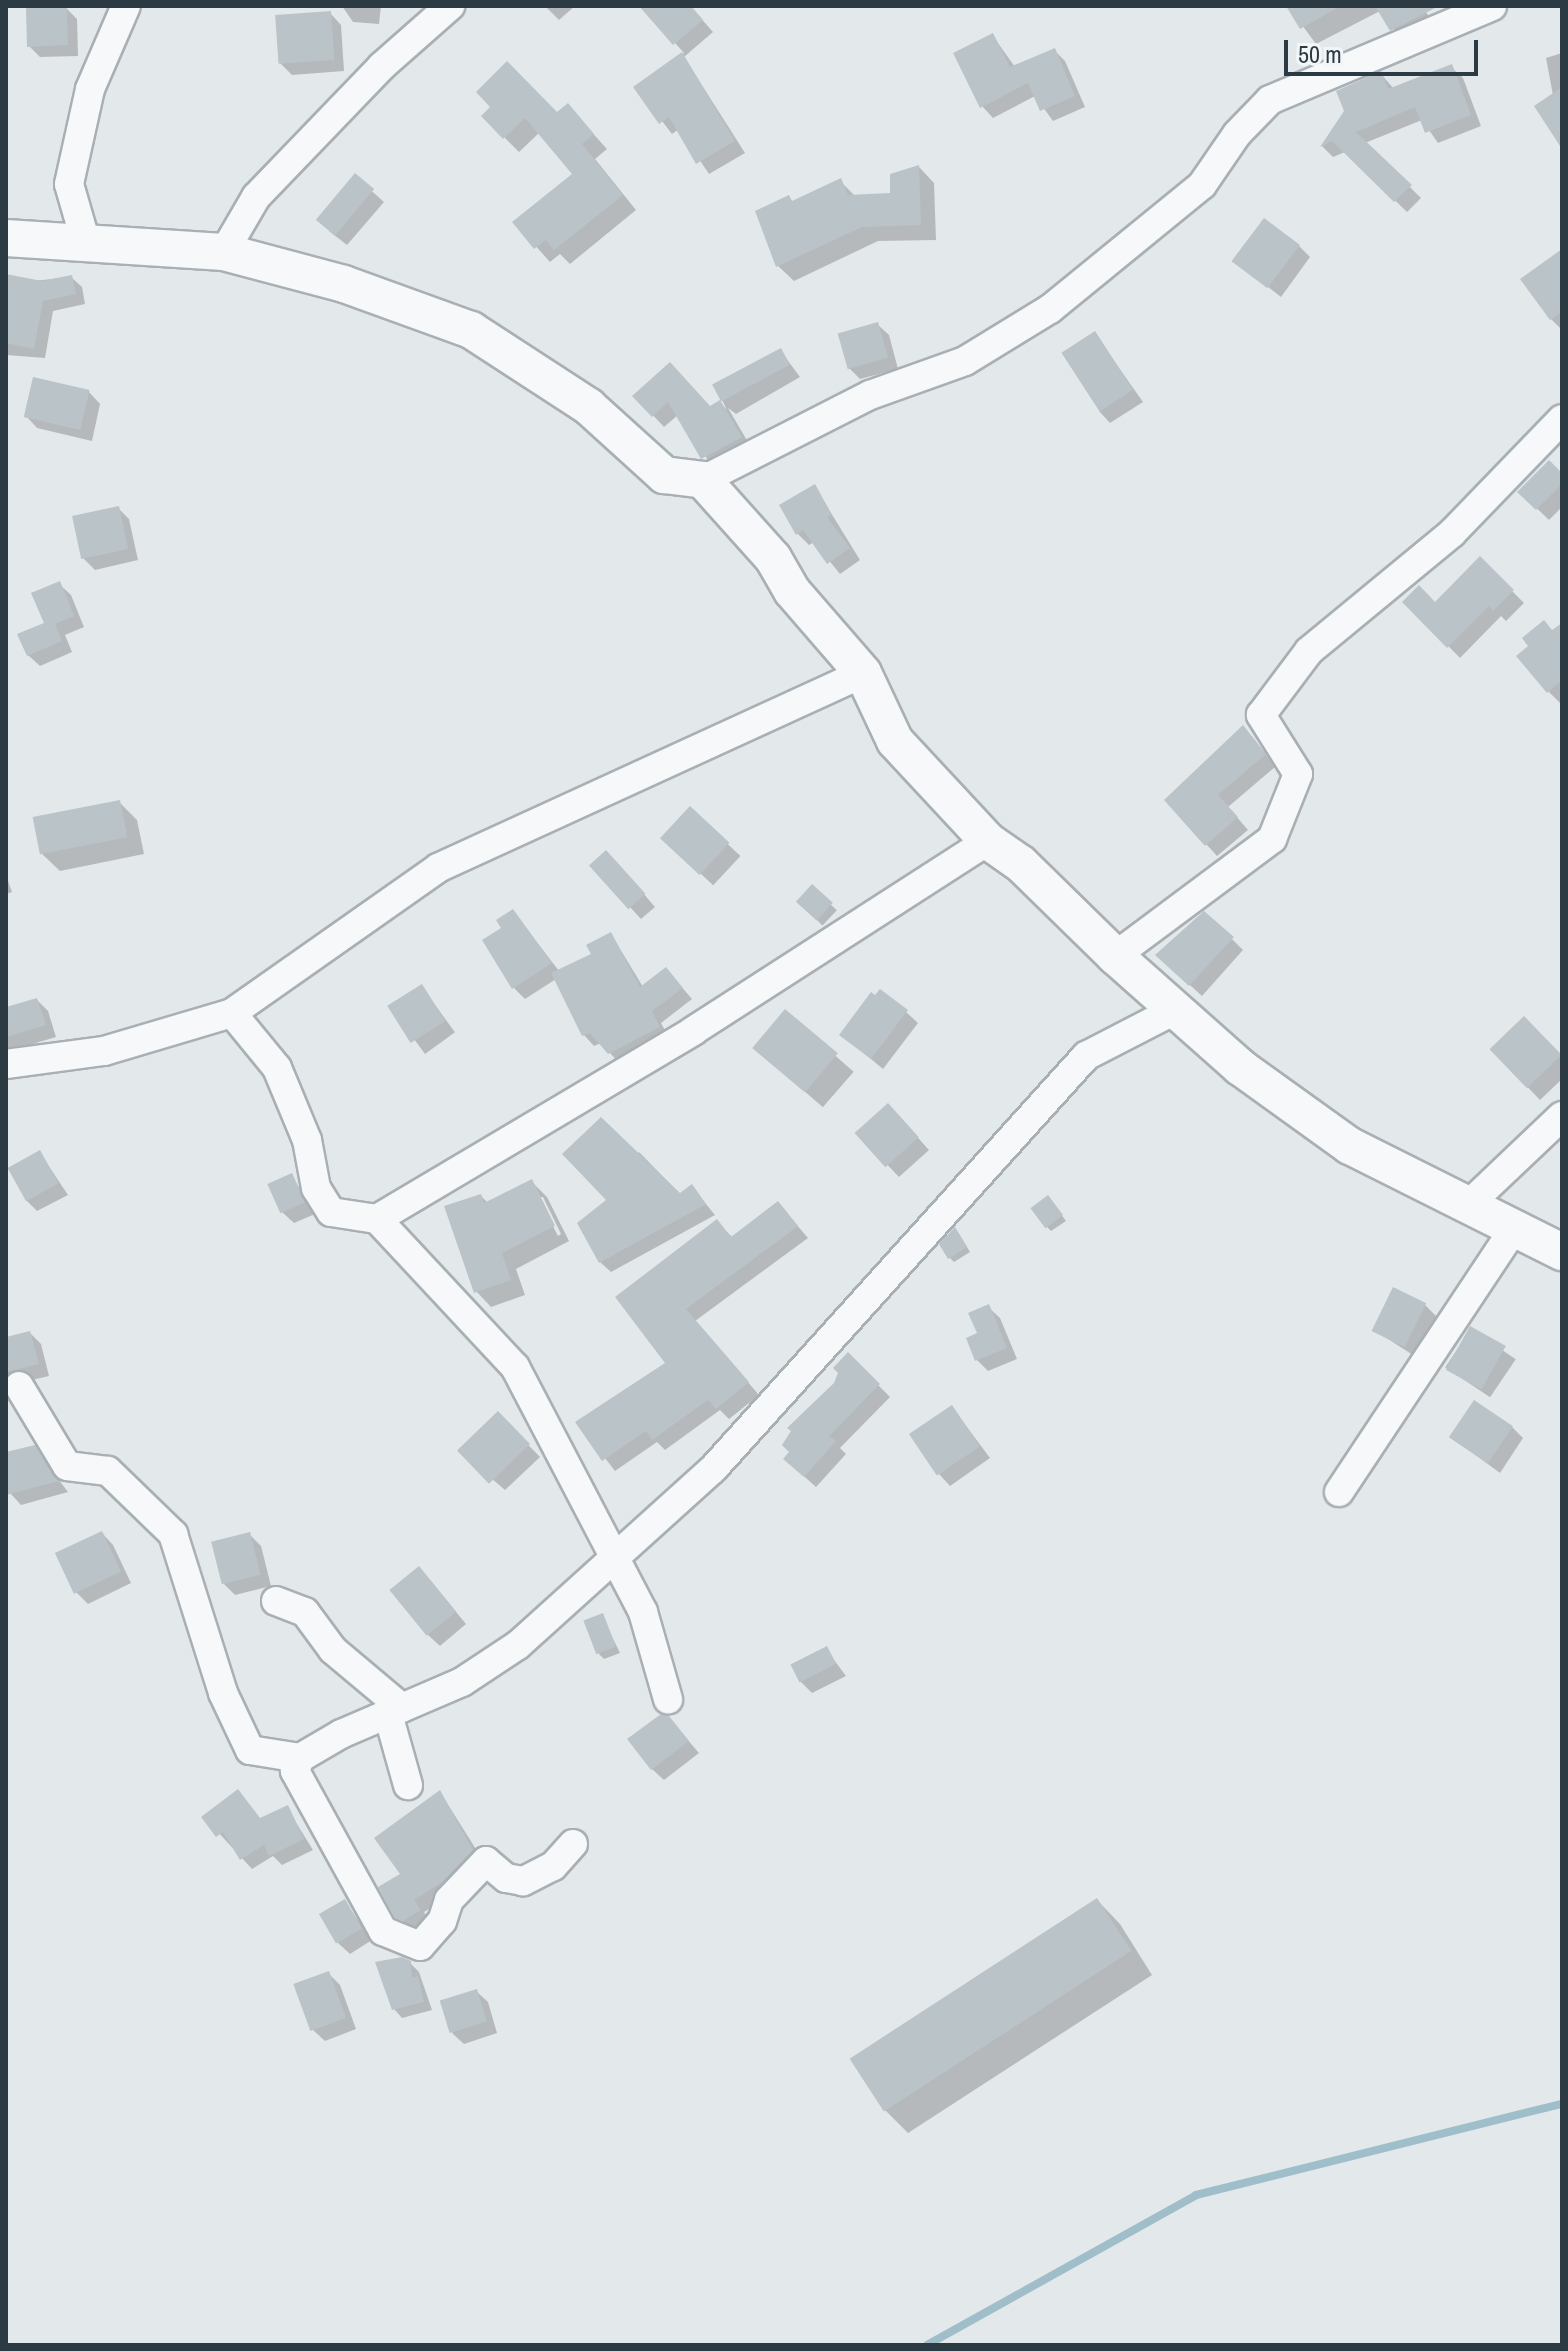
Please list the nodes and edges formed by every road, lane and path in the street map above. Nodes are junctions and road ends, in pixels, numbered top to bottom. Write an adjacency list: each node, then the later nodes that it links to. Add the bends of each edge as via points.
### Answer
1 (126, 6): 5 (street, via 90,89 69,184)
2 (450, 6): 6 (street, via 382,66 256,197)
3 (1492, 6): 8 (street, via 1270,100 1237,134 1202,185 1050,309 965,361 870,395)
4 (6, 238): 5 (street)
5 (86, 243): 6 (street)
6 (224, 252): 8 (street, via 344,284 471,330 588,406 664,475)
7 (1562, 419): 11 (street, via 1452,533 1309,651 1261,715 1298,774 1272,839)
8 (703, 480): 9 (street, via 773,558 792,591)
9 (863, 673): 10 (street, via 895,741); 13 (street, via 438,868)
10 (988, 841): 11 (street, via 1021,864); 17 (street, via 693,1031)
11 (1115, 956): 12 (street)
12 (1177, 1009): 16 (street, via 1240,1067 1350,1146); 22 (street, via 1086,1056 713,1469)
13 (232, 1013): 14 (street, via 104,1051); 17 (street, via 277,1068 307,1140 316,1188 331,1212)
14 (6, 1064)
15 (1562, 1116): 16 (street)
16 (1466, 1207): 18 (street)
17 (377, 1219): 22 (street, via 515,1367)
18 (1513, 1230): 19 (street); 21 (street)
19 (1562, 1252)
20 (19, 1386): 26 (street, via 67,1466 108,1471 173,1534 223,1693 250,1750)
21 (1339, 1492)
22 (613, 1558): 24 (street, via 643,1612); 25 (street, via 518,1645 462,1682)
23 (276, 1601): 25 (street, via 305,1612 333,1650)
24 (668, 1699)
25 (395, 1711): 26 (street); 27 (street)
26 (300, 1758): 28 (street, via 295,1771 302,1788 383,1931 420,1946 442,1921 449,1900 486,1861 506,1878 523,1881 553,1866)
27 (408, 1785)
28 (573, 1844)

